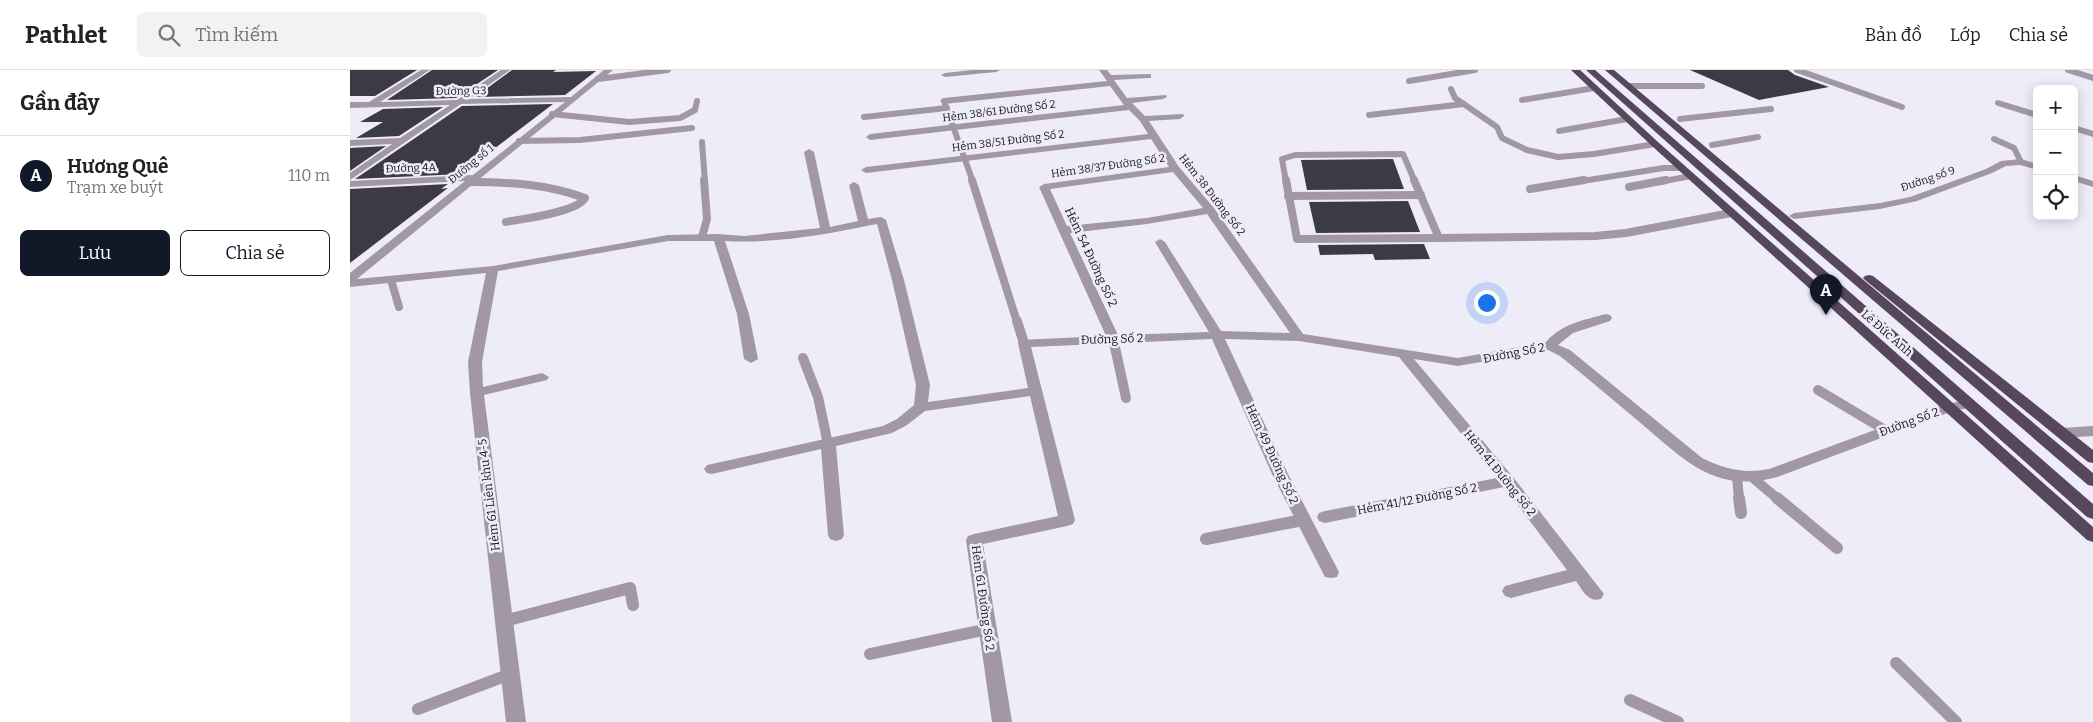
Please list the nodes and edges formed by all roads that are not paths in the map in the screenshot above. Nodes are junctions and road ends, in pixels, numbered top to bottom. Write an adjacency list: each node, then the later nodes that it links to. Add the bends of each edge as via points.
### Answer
1 (426, 70): 30 (street)
2 (506, 70): 28 (street)
3 (609, 70): 17 (street, Đường số 1)
4 (668, 70): 17 (lane)
5 (996, 70): 13 (street)
6 (1475, 70): 18 (lane)
7 (1575, 70): 22 (highway, Lê Đức Anh)
8 (1590, 70): 107 (highway, Lê Đức Anh)
9 (1609, 70): 19 (highway, Lê Đức Anh)
10 (1623, 70): 20 (highway)
11 (1796, 70): 35 (lane)
12 (2068, 70): 16 (lane)
13 (945, 76)
14 (1148, 76): 15 (street)
15 (1107, 77): 31 (street, Hẻm 38 Đường Số 2); 34 (street)
16 (2093, 78)
17 (598, 79): 25 (street, Đường số 1)
18 (1408, 81)
19 (1629, 86): 20 (lane); 118 (highway, Lê Đức Anh)
20 (1641, 86): 21 (lane); 43 (highway)
21 (1702, 86)
22 (1594, 88): 26 (lane); 42 (highway, Lê Đức Anh)
23 (1451, 89): 32 (lane, via 1455,98)
24 (1163, 97): 31 (street, Hẻm 38/61 Đường Số 2)
25 (572, 99): 28 (street, Đường G3); 37 (street, Đường số 1)
26 (1522, 100)
27 (696, 101): 37 (lane, via 695,110 680,118 630,122)
28 (460, 102): 30 (street, Đường G3); 54 (street)
29 (1998, 103): 39 (lane)
30 (371, 104): 33 (street, Đường G3)
31 (1128, 104): 44 (street, Hẻm 38 Đường Số 2); 46 (street, Hẻm 38/61 Đường Số 2)
32 (1464, 104): 38 (lane); 58 (lane, via 1497,127 1502,138 1528,150 1558,157)
33 (350, 105)
34 (946, 105): 41 (lane); 46 (lane)
35 (1902, 107)
36 (1771, 109): 43 (lane)
37 (552, 114): 55 (street, Đường số 1)
38 (1369, 115)
39 (2033, 115)
40 (1180, 116): 44 (street)
41 (864, 117)
42 (1627, 119): 48 (lane); 58 (highway, Lê Đức Anh)
43 (1680, 119): 59 (highway)
44 (1143, 120): 51 (street, Hẻm 38 Đường Số 2)
45 (692, 128): 55 (lane, via 588,140)
46 (953, 128): 50 (street, Hẻm 38/61 Đường Số 2); 61 (lane)
47 (2078, 129): 49 (lane)
48 (1559, 131)
49 (2093, 134)
50 (870, 136)
51 (1152, 136): 61 (street, Hẻm 38/51 Đường Số 2); 64 (street, Hẻm 38 Đường Số 2)
52 (1758, 136): 59 (lane)
53 (1994, 139): 62 (lane, via 2014,148)
54 (402, 141): 56 (street); 67 (street)
55 (520, 141): 69 (street, Đường số 1)
56 (350, 142)
57 (702, 142): 85 (lane, via 707,219)
58 (1655, 144): 66 (highway, Lê Đức Anh)
59 (1712, 145): 80 (highway)
60 (809, 152): 84 (street)
61 (965, 158): 65 (street, Hẻm 38/51 Đường Số 2); 97 (lane)
62 (2021, 162): 63 (street, Đường số 9); 80 (street, Đường số 9, via 2004,163 1914,199)
63 (2033, 166)
64 (1175, 169): 73 (street, Hẻm 38/37 Đường Số 2); 78 (street, Hẻm 38 Đường Số 2)
65 (866, 170)
66 (1686, 172): 74 (lane); 75 (lane, via 1664,168); 79 (highway, Lê Đức Anh)
67 (350, 177)
68 (2078, 179): 71 (street)
69 (471, 180): 70 (street, Đường 4A); 81 (lane, via 530,182 585,198 565,210); 91 (street, Đường số 1)
70 (350, 184)
71 (2093, 184)
72 (854, 185): 82 (street)
73 (1044, 187): 83 (street, Hẻm 54 Đường Số 2)
74 (1629, 187)
75 (1530, 189)
76 (1420, 194): 77 (lane); 77 (lane, via 1403,154 1295,155 1282,161); 87 (lane)
77 (1288, 196): 87 (lane, via 1296,240)
78 (1210, 210): 83 (street); 95 (street, Hẻm 38 Đường Số 2)
79 (1731, 213): 87 (lane, via 1610,235); 109 (highway, Lê Đức Anh)
80 (1794, 216): 112 (highway)
81 (506, 222)
82 (864, 224): 84 (street); 108 (street, via 881,220 923,386)
83 (1064, 230): 96 (street, Hẻm 54 Đường Số 2)
84 (826, 231): 86 (street, via 744,239)
85 (702, 237): 86 (street); 89 (street, via 668,238)
86 (718, 237): 101 (street, via 743,314)
87 (1440, 238)
88 (1160, 242): 94 (street, Hẻm 49 Đường Số 2)
89 (493, 269): 90 (street); 105 (street, Hẻm 61 Liên khu 4-5, via 475,362)
90 (391, 280): 91 (street); 92 (lane)
91 (350, 281)
92 (398, 307)
93 (1606, 318): 98 (street, via 1570,329)
94 (1217, 335): 95 (street, Đường Số 2); 96 (street, Đường Số 2); 123 (street, Hẻm 49 Đường Số 2)
95 (1299, 337): 99 (street, Đường Số 2)
96 (1113, 338): 97 (street, Đường Số 2); 106 (lane)
97 (1024, 343): 104 (street, Hẻm 61 Đường Số 2)
98 (1550, 346): 99 (street, Đường Số 2, via 1468,362); 116 (street, Đường Số 2, via 1565,353 1697,462 1715,472)
99 (1404, 354): 119 (street, Hẻm 41 Đường Số 2)
100 (803, 358): 113 (lane, via 818,397)
101 (751, 359)
102 (542, 377): 105 (street)
103 (1818, 390): 110 (lane)
104 (1036, 391): 108 (street); 134 (street, Hẻm 61 Đường Số 2, via 1067,520 974,540)
105 (477, 393): 133 (street, Hẻm 61 Liên khu 4-5)
106 (1126, 398)
107 (1970, 404): 109 (street, Đường Số 2); 120 (highway, Lê Đức Anh)
108 (921, 407): 113 (street, via 887,430)
109 (1950, 407): 110 (street, Đường Số 2); 125 (highway, Lê Đức Anh)
110 (1885, 430): 117 (street, Đường Số 2)
111 (2093, 431): 112 (lane)
112 (2062, 433): 114 (highway)
113 (828, 444): 115 (street); 124 (street)
114 (2093, 458)
115 (712, 470)
116 (1737, 477): 117 (street, Đường Số 2); 121 (lane)
117 (1753, 478): 127 (lane)
118 (2093, 481)
119 (1508, 482): 122 (street, Hẻm 41/12 Đường Số 2); 129 (street, Hẻm 41 Đường Số 2)
120 (2093, 513)
121 (1741, 514)
122 (1325, 517)
123 (1303, 520): 126 (lane); 128 (street, Hẻm 49 Đường Số 2)
124 (836, 535)
125 (2093, 536)
126 (1206, 539)
127 (1837, 548)
128 (1331, 572)
129 (1580, 574): 130 (street); 131 (street, Hẻm 41 Đường Số 2)
130 (1511, 591)
131 (1595, 594)
132 (633, 605): 133 (lane, via 630,588)
133 (504, 622): 137 (street, Hẻm 61 Liên khu 4-5)
134 (988, 629): 135 (lane); 141 (street, Hẻm 61 Đường Số 2)
135 (870, 654)
136 (1896, 663): 143 (lane)
137 (510, 674): 139 (lane); 140 (street, Hẻm 61 Liên khu 4-5)
138 (1630, 700): 142 (lane)
139 (418, 709)
140 (516, 722)
141 (1002, 722)
142 (1678, 722)
143 (1956, 722)

